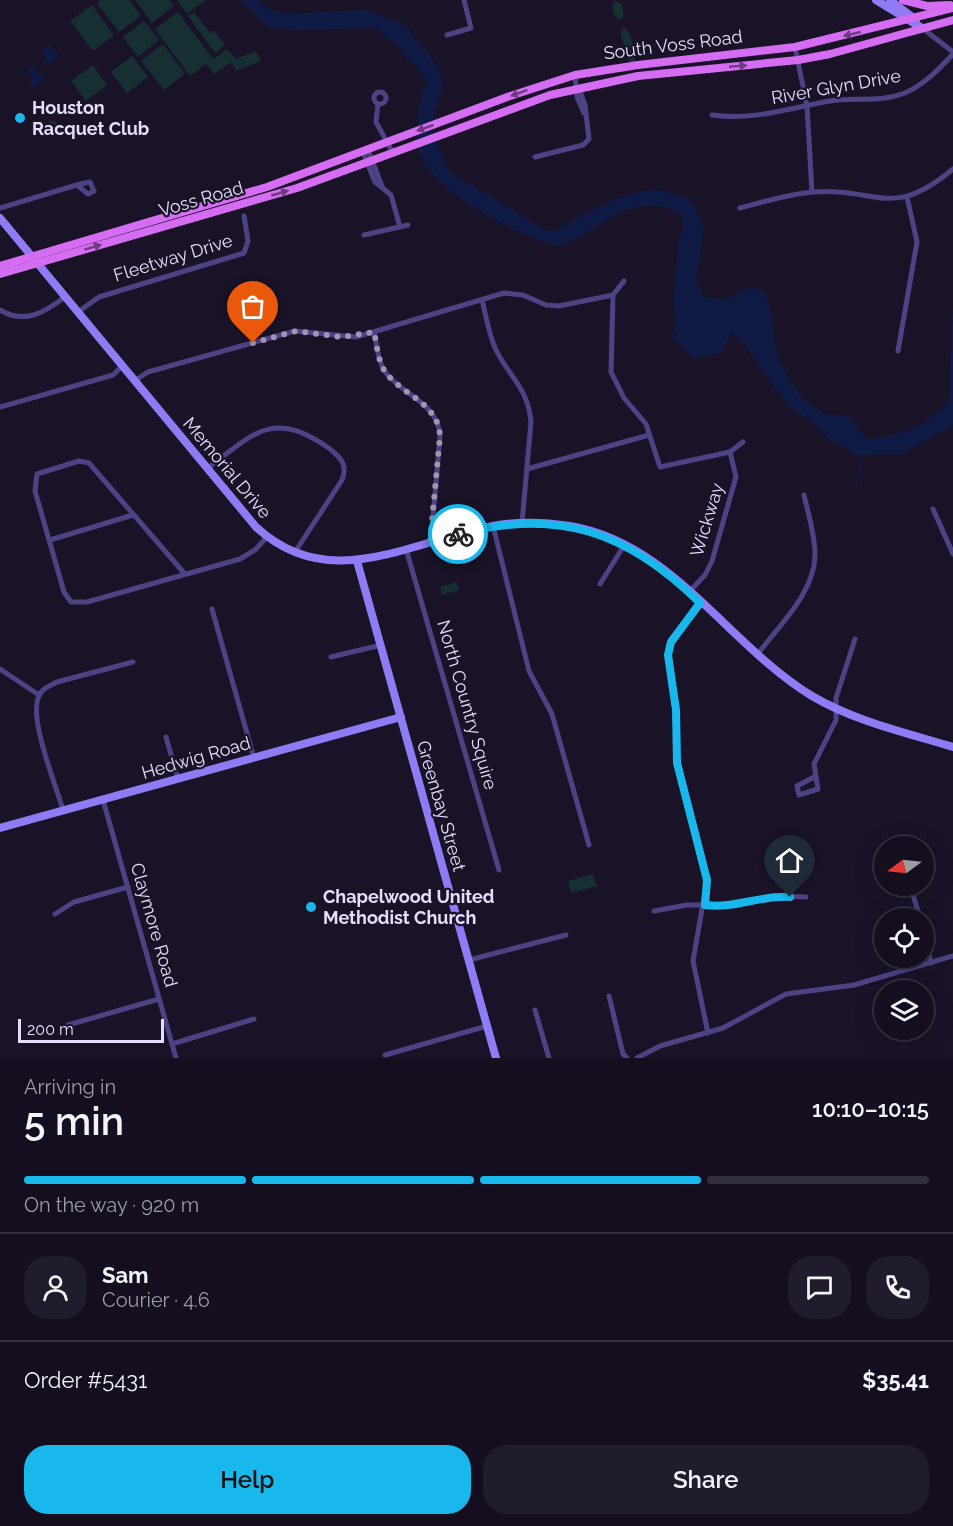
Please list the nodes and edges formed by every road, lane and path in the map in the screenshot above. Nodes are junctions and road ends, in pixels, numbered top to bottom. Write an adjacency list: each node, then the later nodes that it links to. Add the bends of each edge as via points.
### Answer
1 (464, 0): 9 (street, via 471,28)
2 (876, 0): 6 (street)
3 (890, 0): 6 (street)
4 (903, 0): 5 (main road, via 927,6)
5 (953, 6): 6 (main road, South Voss Road)
6 (912, 19): 8 (street); 10 (main road, South Voss Road, one-way to 10)
7 (953, 20): 8 (main road, South Voss Road)
8 (922, 28): 11 (street); 13 (main road, South Voss Road)
9 (447, 36)
10 (795, 47): 12 (main road, South Voss Road); 13 (street)
11 (953, 53): 19 (street, River Glyn Drive, via 930,78 907,92)
12 (710, 56): 14 (main road); 15 (main road, South Voss Road)
13 (798, 60): 14 (main road, South Voss Road, one-way to 13); 19 (street)
14 (711, 69): 16 (main road, South Voss Road, via 638,76)
15 (575, 75): 16 (street); 17 (main road, South Voss Road, one-way to 17)
16 (578, 88): 20 (main road, South Voss Road); 27 (street, via 590,139 583,145)
17 (497, 101): 20 (main road); 22 (main road, South Voss Road, one-way to 22)
18 (378, 104): 23 (street, via 376,122)
19 (807, 106): 21 (street, River Glyn Drive, via 741,118); 33 (street)
20 (509, 110): 24 (main road, South Voss Road)
21 (712, 115)
22 (404, 136): 23 (main road, Voss Road)
23 (388, 142): 25 (main road, Voss Road); 26 (street)
24 (408, 148): 26 (main road, Voss Road)
25 (365, 151): 28 (street); 29 (main road, Voss Road)
26 (393, 153): 28 (main road, Voss Road)
27 (535, 156)
28 (370, 161): 31 (main road, Voss Road); 43 (street, via 382,187 392,195)
29 (318, 169): 31 (main road); 35 (main road, Voss Road)
30 (953, 169): 34 (street, via 932,186)
31 (322, 179): 38 (main road, Voss Road, one-way to 31)
32 (76, 185): 36 (street)
33 (812, 192): 34 (street, via 880,200); 37 (street)
34 (907, 197): 55 (street, via 917,242)
35 (209, 204): 38 (main road); 41 (main road, Voss Road)
36 (0, 208)
37 (740, 208)
38 (212, 213): 41 (main road, Voss Road)
39 (244, 216): 53 (street, Fleetway Drive, via 248,241 244,253 99,297)
40 (0, 218): 45 (street, Memorial Drive)
41 (154, 224): 45 (main road, Voss Road)
42 (408, 225): 43 (street)
43 (400, 226): 44 (street)
44 (364, 235)
45 (34, 261): 46 (main road, Voss Road); 47 (main road, Voss Road); 50 (street, Memorial Drive)
46 (0, 266)
47 (0, 274)
48 (624, 280): 49 (street)
49 (613, 295): 51 (street, via 559,306 504,293); 59 (street, via 611,372 624,398 646,424)
50 (65, 297): 52 (street, via 32,316 13,316); 53 (street, Memorial Drive)
51 (482, 300): 54 (street); 63 (street, via 496,350 524,391 529,407)
52 (0, 310)
53 (78, 312): 56 (street, Memorial Drive)
54 (374, 332): 57 (street, via 341,337 296,331 148,372); 71 (street, via 385,372 438,421)
55 (898, 351)
56 (122, 366): 57 (street, Memorial Drive); 58 (street, via 112,375)
57 (134, 381): 62 (street, Memorial Drive)
58 (0, 407)
59 (649, 435): 61 (street, via 660,467); 63 (street)
60 (742, 442): 61 (street)
61 (730, 452): 79 (street, Wickway, via 736,477 712,561)
62 (208, 468): 69 (street, Memorial Drive); 74 (street, via 251,434 271,429 300,430 339,456 345,467 342,480)
63 (527, 469): 67 (street)
64 (804, 495): 84 (street, via 815,549 812,576 806,590)
65 (933, 509): 75 (street)
66 (133, 515): 70 (street); 70 (street, via 84,461 41,471 34,484); 77 (street)
67 (522, 522): 68 (street, Memorial Drive); 72 (street, Memorial Drive, via 572,526)
68 (492, 526): 71 (street, Memorial Drive); 99 (street, via 529,671 552,714)
69 (267, 537): 74 (street, Memorial Drive); 77 (street, via 248,555)
70 (50, 540): 77 (street, via 64,592 71,602 87,602)
71 (430, 542): 73 (street, Memorial Drive)
72 (625, 544): 78 (street); 79 (street, Memorial Drive)
73 (406, 549): 76 (street, Memorial Drive); 100 (street, North Country Squire)
74 (295, 552): 76 (street, Memorial Drive, via 327,561)
75 (953, 554)
76 (357, 561): 83 (street, Greenbay Street)
77 (184, 573)
78 (600, 584)
79 (689, 592): 80 (street, Memorial Drive)
80 (700, 603): 84 (street, Memorial Drive); 103 (street, via 671,642 668,655 676,710 677,763 707,880)
81 (212, 609): 93 (street)
82 (855, 639): 89 (street)
83 (381, 645): 85 (street); 90 (street, Greenbay Street)
84 (757, 655): 89 (street, Memorial Drive, via 813,697)
85 (331, 657)
86 (133, 662): 88 (street, via 57,682)
87 (0, 669): 88 (street)
88 (39, 695): 97 (street, via 36,716)
89 (836, 708): 92 (street, Memorial Drive); 94 (street, via 836,720 814,764)
90 (401, 717): 93 (street, Hedwig Road); 108 (street, Greenbay Street)
91 (166, 737): 95 (street)
92 (953, 747)
93 (254, 758): 95 (street, Hedwig Road)
94 (814, 777)
95 (178, 779): 96 (street, Hedwig Road)
96 (103, 800): 97 (street, Hedwig Road); 101 (street, Claymore Road)
97 (63, 810): 98 (street, Hedwig Road)
98 (0, 828)
99 (589, 845)
100 (499, 870)
101 (128, 887): 105 (street, via 74,902); 112 (street, Claymore Road)
102 (806, 897): 103 (street, via 773,896 733,906)
103 (705, 905): 104 (street); 117 (street, via 693,961)
104 (654, 911)
105 (55, 914)
106 (566, 935): 108 (street)
107 (953, 956): 109 (street)
108 (468, 960): 116 (street, Greenbay Street)
109 (934, 962)
110 (914, 968): 117 (street, via 854,985 786,994 739,1021)
111 (609, 996): 123 (street)
112 (159, 999): 115 (street); 118 (street, Claymore Road)
113 (535, 1010): 122 (street)
114 (254, 1019): 118 (street)
115 (68, 1025)
116 (487, 1026): 119 (street); 121 (street, Greenbay Street)
117 (708, 1033): 124 (street, via 660,1046)
118 (172, 1044): 120 (street, Claymore Road)
119 (384, 1055)
120 (176, 1058)
121 (496, 1058)
122 (549, 1058)
123 (627, 1058)
124 (637, 1058)

